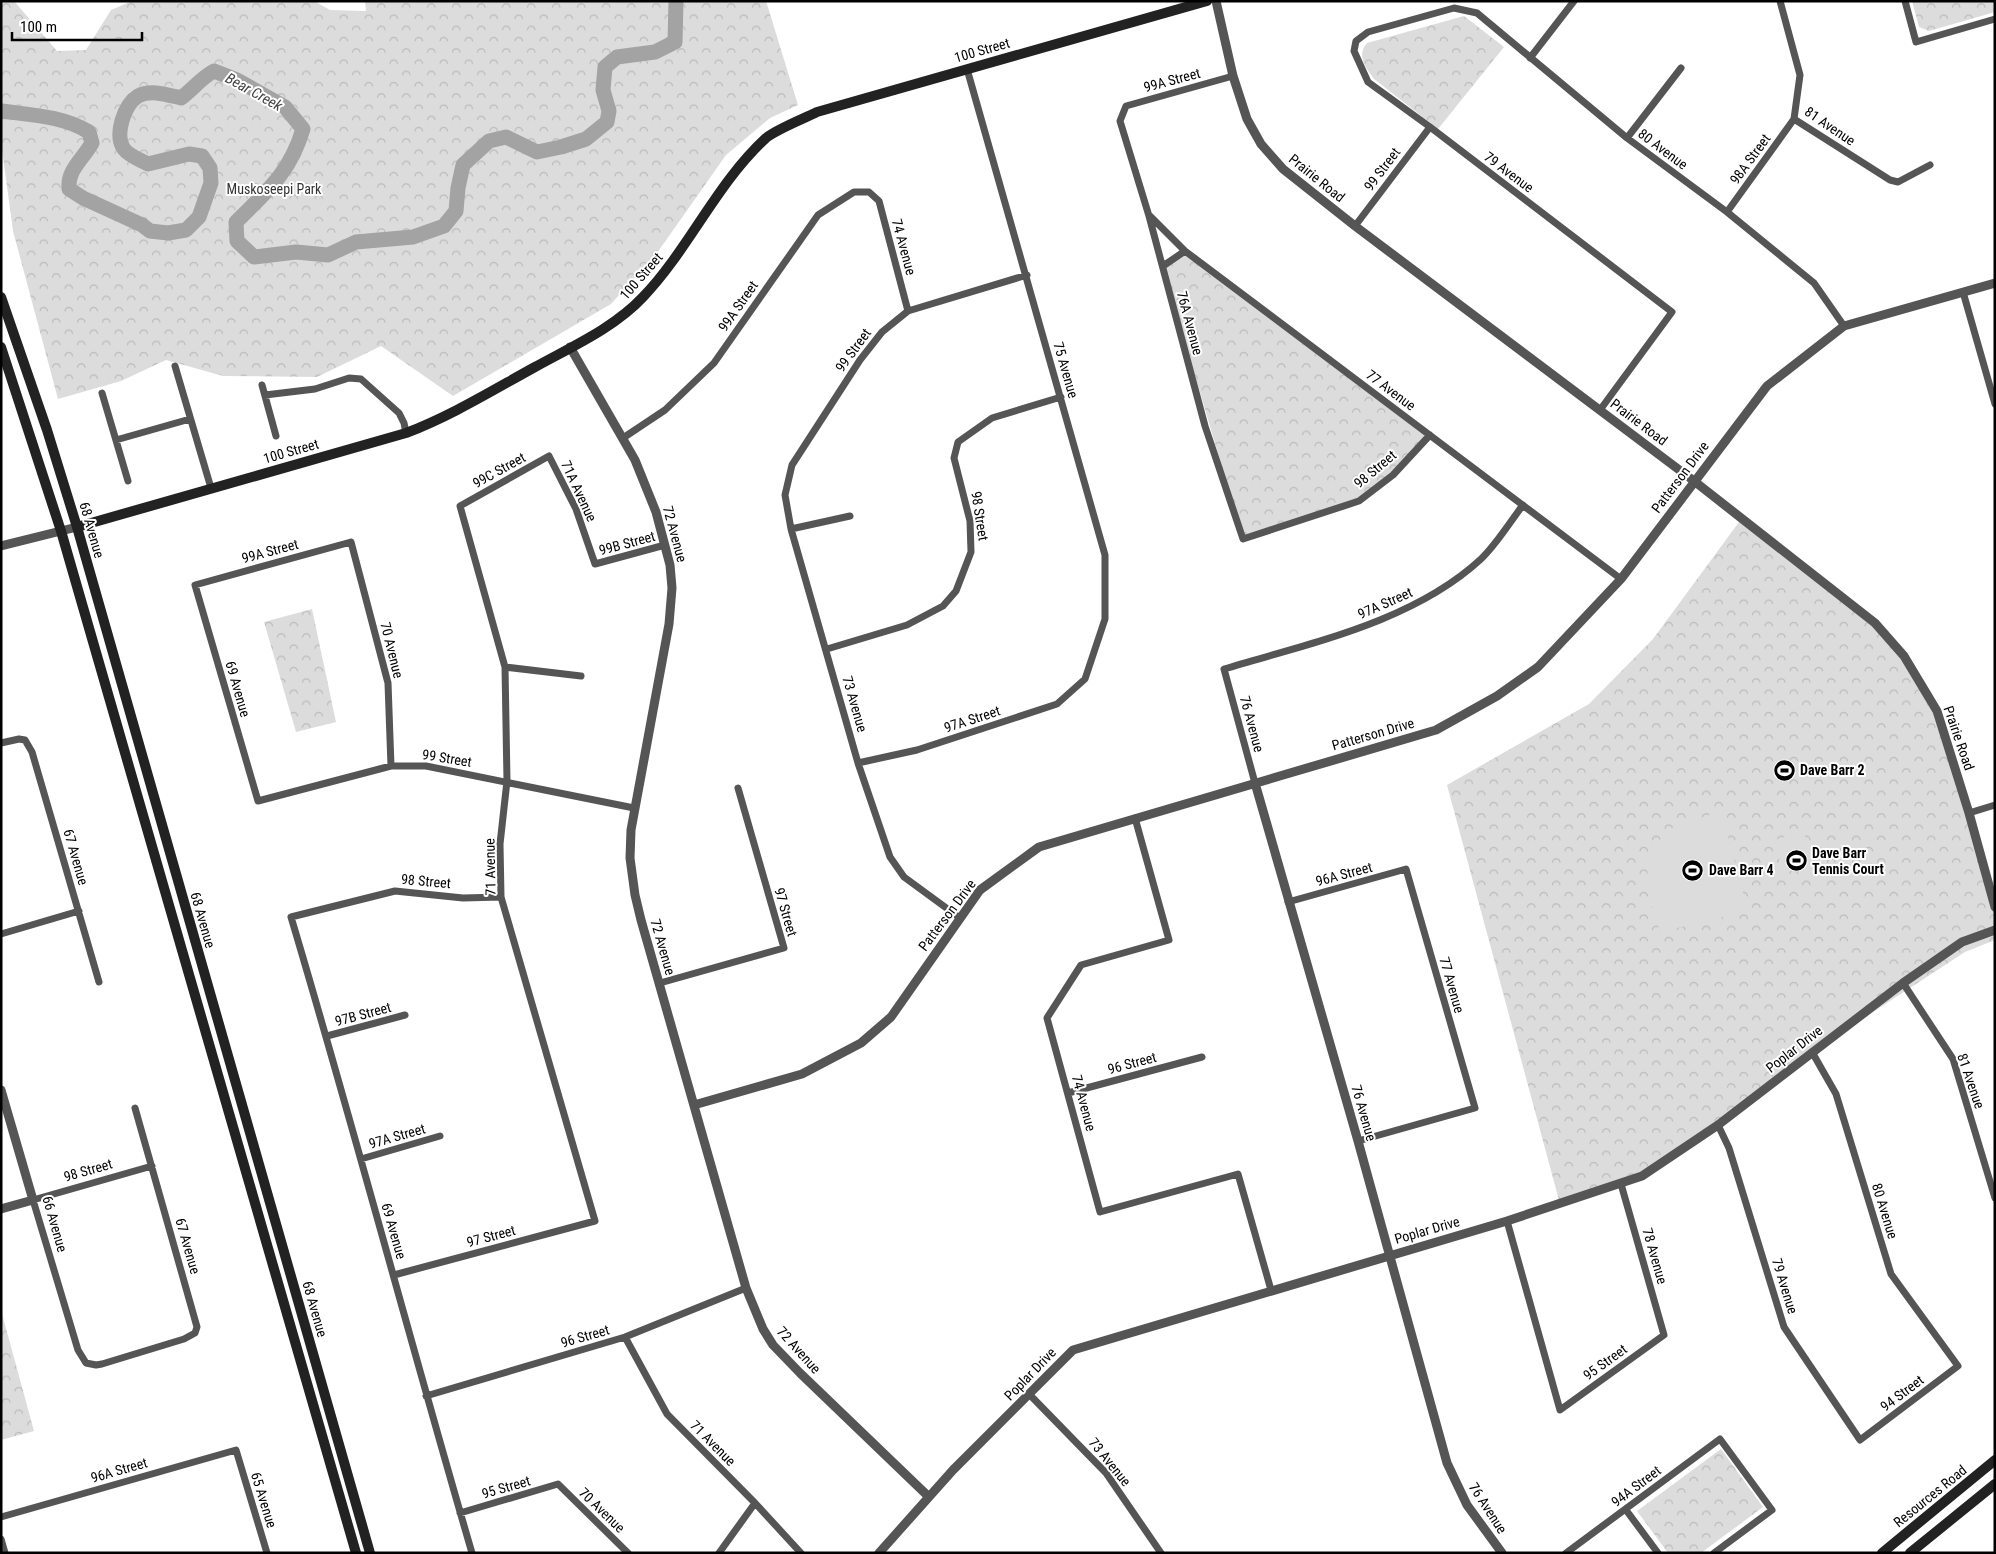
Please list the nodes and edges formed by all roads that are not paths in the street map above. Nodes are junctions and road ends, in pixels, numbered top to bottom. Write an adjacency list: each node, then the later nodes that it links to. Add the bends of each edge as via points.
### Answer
1 (1207, 1): 9 (main road, 100 Street)
2 (1216, 1): 11 (street, Prairie Road)
3 (1574, 1): 8 (street)
4 (1780, 1): 13 (street, 81 Avenue, via 1800,75)
5 (1905, 1): 7 (street, via 1916,42)
6 (1454, 8): 8 (street, 80 Avenue, via 1476,13); 14 (street, 79 Avenue, via 1368,32 1356,41 1354,51 1368,82)
7 (1995, 19)
8 (1530, 58): 15 (street, 80 Avenue)
9 (967, 68): 23 (street, 75 Avenue); 29 (main road, 100 Street, via 817,112 767,137 730,177 667,268 642,298 610,324)
10 (1681, 68): 15 (street)
11 (1233, 76): 12 (street, 99A Street, via 1126,106); 20 (street, Prairie Road, via 1246,119 1261,144 1283,169)
12 (1123, 113): 19 (street, 76A Avenue, via 1120,121)
13 (1794, 119): 16 (street, 81 Avenue, via 1890,180 1898,182); 18 (street, 98A Street)
14 (1430, 127): 20 (street, 99 Street); 37 (street, 79 Avenue, via 1672,312)
15 (1627, 138): 18 (street, 80 Avenue)
16 (1930, 165)
17 (869, 192): 27 (street, 74 Avenue, via 879,201); 42 (street, 99A Street, via 854,192 818,215 714,363 664,410)
18 (1727, 212): 28 (street, 80 Avenue, via 1814,283)
19 (1150, 216): 21 (street, 77 Avenue); 22 (street, 76A Avenue)
20 (1355, 226): 37 (street, Prairie Road)
21 (1185, 251): 22 (street); 40 (street, 77 Avenue)
22 (1163, 266): 55 (street, 76A Avenue, via 1204,426)
23 (1027, 275): 27 (street, 99 Street); 35 (street, 75 Avenue)
24 (1995, 283): 25 (street, Patterson Drive)
25 (1963, 292): 28 (street, Patterson Drive); 36 (street)
26 (1, 297): 52 (main road, 68 Avenue, via 47,430)
27 (908, 311): 45 (street, 99 Street, via 882,332 860,360)
28 (1844, 326): 47 (street, Patterson Drive, via 1766,386)
29 (570, 347): 39 (main road, 100 Street, via 441,419); 42 (street, 72 Avenue)
30 (1, 348): 54 (main road, 68 Avenue)
31 (175, 366): 38 (street)
32 (262, 385): 34 (street)
33 (102, 393): 43 (street)
34 (265, 396): 39 (street, via 315,389 349,378 361,379 399,413); 41 (street)
35 (1061, 397): 62 (street, 98 Street, via 992,418 958,442 954,458 970,521 971,552 956,591 944,606 908,625); 66 (street, 75 Avenue, via 1105,555 1105,618)
36 (1995, 404)
37 (1600, 410): 47 (street, Prairie Road)
38 (190, 419): 43 (street); 48 (street)
39 (406, 433): 48 (main road, 100 Street)
40 (1430, 435): 49 (street, 77 Avenue); 55 (street, 98 Street, via 1392,475 1358,501)
41 (276, 436)
42 (623, 438): 57 (street, 72 Avenue, via 656,512)
43 (116, 440): 46 (street)
44 (549, 456): 50 (street, 99C Street); 59 (street, 71A Avenue, via 576,508)
45 (792, 465): 53 (street, 73 Avenue, via 785,495)
46 (128, 481)
47 (1694, 481): 60 (street, Patterson Drive); 76 (street, Prairie Road, via 1875,624 1904,656 1937,711)
48 (211, 488): 52 (main road, 100 Street)
49 (1523, 505): 60 (street, 77 Avenue); 64 (street, 97A Street, via 1481,559 1435,594 1367,626)
50 (460, 506): 63 (street, 71 Avenue)
51 (850, 516): 53 (street)
52 (76, 527): 54 (street, 100 Street); 133 (main road, 68 Avenue)
53 (792, 528): 62 (street, 73 Avenue)
54 (62, 531): 58 (street, 100 Street); 132 (main road, 68 Avenue)
55 (1243, 539)
56 (351, 542): 61 (street, 99A Street); 69 (street, 70 Avenue, via 388,683)
57 (665, 545): 59 (street, 99B Street); 75 (street, 72 Avenue, via 670,565 672,608)
58 (1, 546)
59 (595, 564)
60 (1621, 579): 71 (street, Patterson Drive, via 1538,667 1498,696 1436,730)
61 (195, 585): 73 (street, 69 Avenue)
62 (827, 649): 68 (street, 73 Avenue)
63 (506, 668): 65 (street); 70 (street, 71 Avenue)
64 (1224, 669): 71 (street, 76 Avenue)
65 (581, 676)
66 (1085, 679): 68 (street, 97A Street, via 1057,704 917,750)
67 (1, 743): 82 (street, 67 Avenue, via 25,740 32,752)
68 (858, 763): 84 (street, 73 Avenue, via 890,858 904,877)
69 (391, 766): 70 (street, 99 Street, via 426,766); 73 (street, 99 Street)
70 (507, 781): 75 (street, 99 Street); 79 (street, 71 Avenue, via 500,844)
71 (1255, 783): 77 (street, Patterson Drive); 80 (street, 76 Avenue)
72 (738, 788): 88 (street, 97 Street, via 784,948)
73 (258, 801)
74 (1995, 805): 76 (street)
75 (634, 808): 88 (street, 72 Avenue, via 630,858 632,877)
76 (1969, 813): 81 (street, Prairie Road)
77 (1135, 818): 84 (street, Patterson Drive, via 1038,847 980,890); 95 (street, 74 Avenue, via 1169,940 1081,965 1047,1018)
78 (1406, 870): 80 (street, 96A Street); 100 (street, 77 Avenue, via 1475,1108)
79 (502, 897): 83 (street, 98 Street, via 463,898 395,891); 107 (street, 71 Avenue)
80 (1288, 902): 100 (street, 76 Avenue)
81 (1995, 907)
82 (79, 911): 86 (street); 87 (street, 67 Avenue)
83 (291, 917): 91 (street, 69 Avenue)
84 (960, 918): 96 (street, Patterson Drive, via 891,1017 861,1043 802,1074)
85 (1995, 930): 89 (street, Poplar Drive, via 1962,942)
86 (1, 934)
87 (99, 982)
88 (660, 982): 96 (street, 72 Avenue)
89 (1903, 983): 92 (street, Poplar Drive); 104 (street, 81 Avenue, via 1952,1059)
90 (405, 1015): 91 (street, 97B Street)
91 (327, 1036): 101 (street, 69 Avenue)
92 (1812, 1052): 98 (street, Poplar Drive); 116 (street, 80 Avenue, via 1836,1094 1892,1274)
93 (1202, 1057): 95 (street, 96 Street)
94 (1, 1090): 105 (street, 66 Avenue)
95 (1068, 1093): 112 (street, 74 Avenue, via 1100,1212 1238,1174)
96 (694, 1105): 111 (street, 72 Avenue)
97 (135, 1108): 102 (street, 67 Avenue)
98 (1718, 1125): 103 (street, Poplar Drive, via 1642,1176); 119 (street, 79 Avenue, via 1729,1148 1784,1327)
99 (440, 1136): 101 (street, 97A Street)
100 (1358, 1141): 109 (street, 76 Avenue)
101 (361, 1159): 110 (street, 69 Avenue)
102 (152, 1166): 105 (street, 98 Street); 115 (street, 67 Avenue, via 196,1320 195,1333 102,1364)
103 (1621, 1184): 108 (street, Poplar Drive); 113 (street, 78 Avenue)
104 (1995, 1198)
105 (33, 1200): 106 (street, 98 Street); 115 (street, 66 Avenue, via 78,1350)
106 (1, 1209)
107 (595, 1221): 110 (street, 97 Street)
108 (1506, 1222): 109 (street, Poplar Drive); 113 (street, 95 Street, via 1560,1410)
109 (1390, 1256): 112 (street, Poplar Drive); 140 (street, 76 Avenue, via 1447,1463 1467,1506)
110 (394, 1276): 118 (street, 69 Avenue)
111 (746, 1288): 114 (street, 96 Street); 124 (street, 72 Avenue, via 773,1345)
112 (1271, 1290): 117 (street, Poplar Drive, via 1073,1350)
113 (1664, 1335)
114 (625, 1337): 118 (street, 96 Street); 125 (street, 71 Avenue, via 667,1414)
115 (86, 1363)
116 (1958, 1366): 119 (street, 94 Street)
117 (1030, 1395): 124 (street, Poplar Drive); 139 (street, 73 Avenue, via 1106,1473)
118 (426, 1396): 127 (street, 69 Avenue)
119 (1860, 1440)
120 (237, 1454): 128 (street, 96A Street, via 236,1450); 131 (street, 65 Avenue)
121 (1995, 1460): 144 (main road, Resources Road)
122 (558, 1484): 127 (street, 95 Street); 135 (street, 70 Avenue)
123 (1995, 1484): 145 (main road)
124 (929, 1497): 138 (street, Poplar Drive)
125 (755, 1503): 136 (street); 137 (street, 71 Avenue)
126 (1626, 1510): 141 (street, 94A Street); 142 (street); 143 (street, 94A Street, via 1720,1439 1772,1510)
127 (460, 1513): 134 (street, 69 Avenue)
128 (4, 1516)
129 (1, 1539): 130 (street)
130 (5, 1553)
131 (267, 1553)
132 (356, 1553)
133 (370, 1553)
134 (472, 1553)
135 (628, 1553)
136 (719, 1553)
137 (801, 1553)
138 (879, 1553)
139 (1161, 1553)
140 (1502, 1553)
141 (1566, 1553)
142 (1658, 1553)
143 (1714, 1553)
144 (1882, 1553)
145 (1910, 1553)

